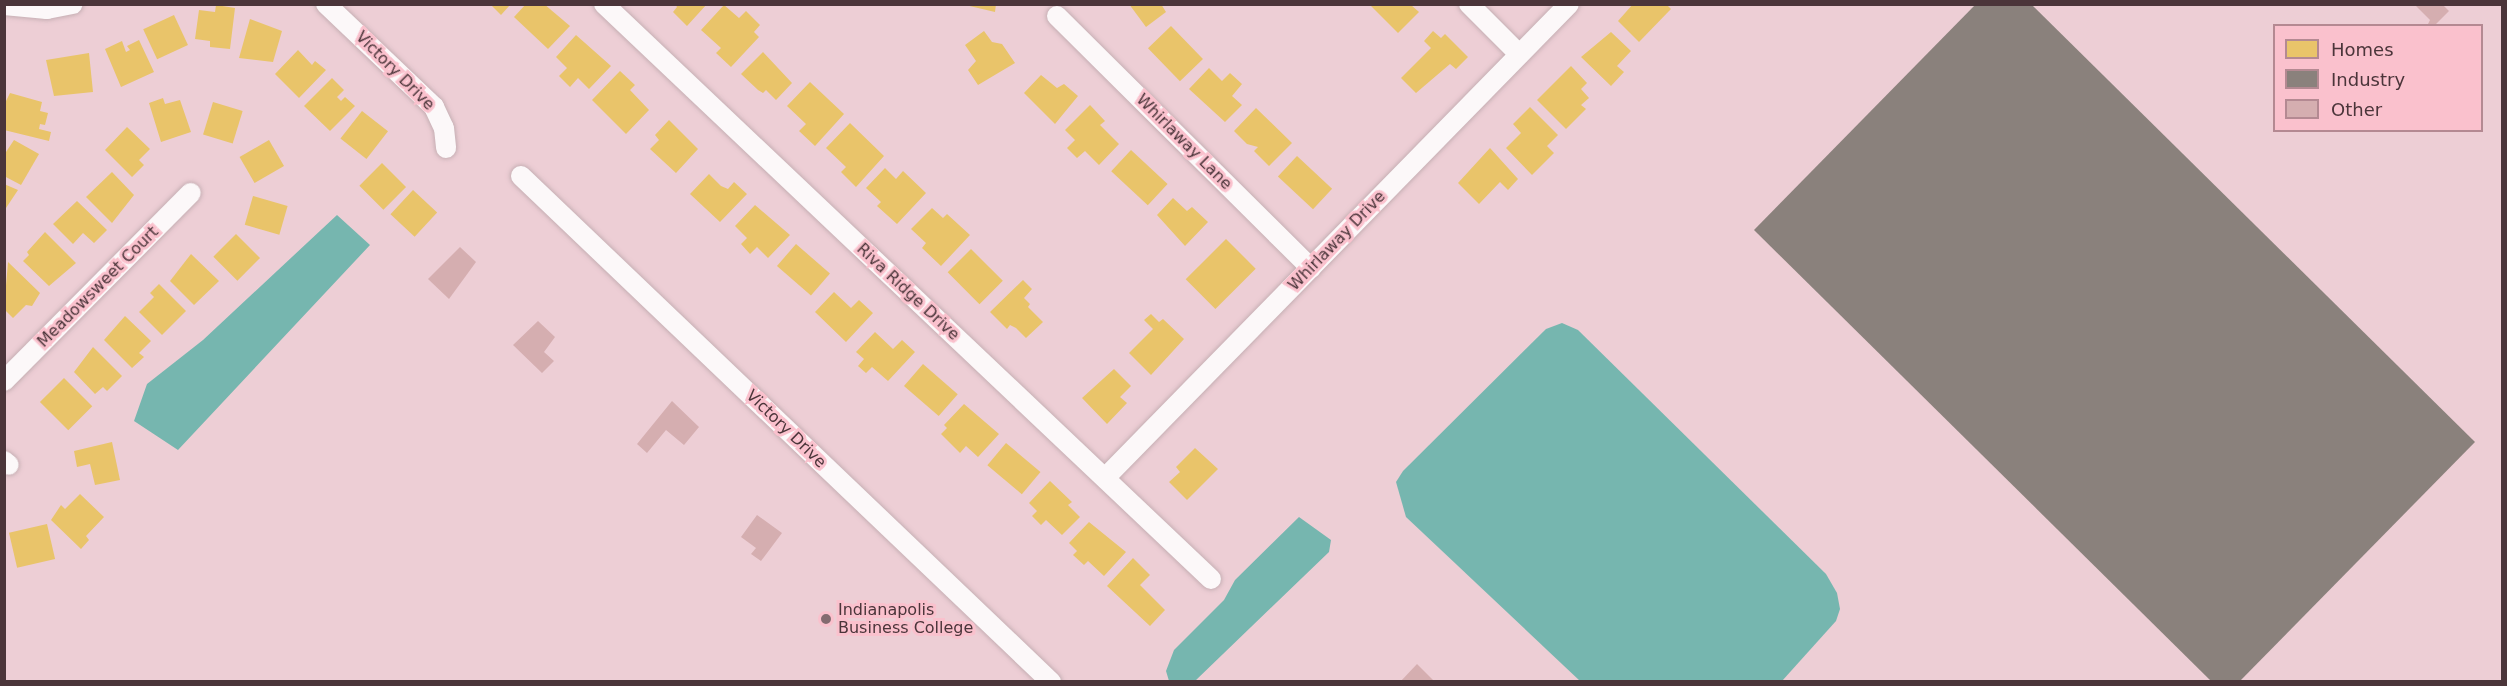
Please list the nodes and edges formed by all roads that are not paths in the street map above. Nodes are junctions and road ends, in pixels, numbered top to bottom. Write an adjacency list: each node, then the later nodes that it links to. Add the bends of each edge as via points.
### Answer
1 (73, 4): 6 (street, via 46,9)
2 (327, 4): 9 (street, Victory Drive, via 434,107 444,128)
3 (604, 4): 14 (street, Riva Ridge Drive)
4 (1469, 4): 8 (street)
5 (1569, 4): 8 (street, Whirlaway Drive)
6 (4, 5)
7 (1057, 16): 12 (street, Whirlaway Lane)
8 (1520, 54): 12 (street, Whirlaway Drive)
9 (446, 148)
10 (521, 176): 16 (street, Victory Drive)
11 (191, 193): 13 (street, Meadowsweet Court)
12 (1311, 268): 14 (street, Whirlaway Drive)
13 (4, 381)
14 (1105, 478): 15 (street, Riva Ridge Drive)
15 (1211, 579)
16 (1051, 681)

